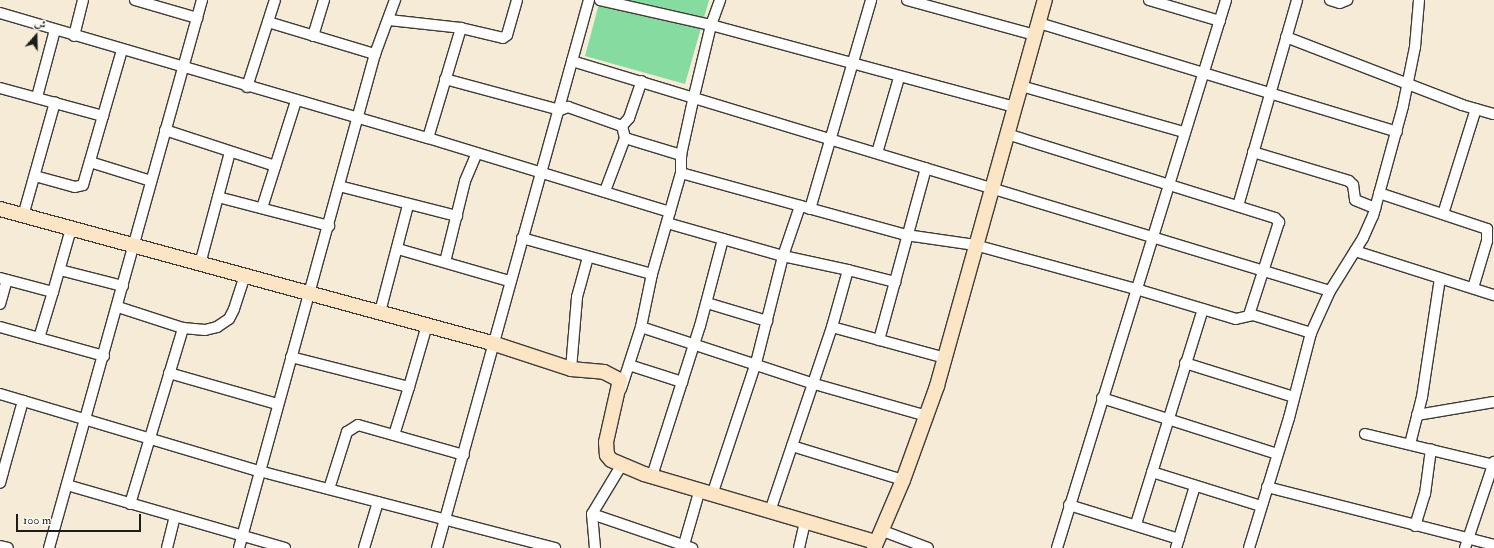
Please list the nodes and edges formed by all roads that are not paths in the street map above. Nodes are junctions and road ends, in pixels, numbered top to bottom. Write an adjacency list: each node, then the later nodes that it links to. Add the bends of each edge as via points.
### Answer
1 (82, 0): 29 (street)
2 (135, 0): 21 (street)
3 (202, 0): 21 (street)
4 (275, 0): 24 (street)
5 (324, 0): 30 (street)
6 (394, 0): 22 (street)
7 (517, 0): 26 (street, via 503,38)
8 (590, 0): 34 (street)
9 (600, 0): 25 (street)
10 (720, 0): 25 (street)
11 (871, 0): 35 (street)
12 (907, 0): 27 (street)
13 (1045, 0): 27 (street)
14 (1149, 0): 23 (street)
15 (1226, 0): 23 (street)
16 (1297, 0): 31 (street)
17 (1330, 0): 18 (street, via 1340,3)
18 (1347, 0)
19 (1419, 0): 41 (street)
20 (0, 13): 28 (street)
21 (198, 18): 36 (street)
22 (389, 20): 26 (street); 33 (street)
23 (1220, 21): 37 (street)
24 (268, 22): 30 (street); 43 (street)
25 (711, 25): 35 (street); 46 (street)
26 (461, 28): 39 (street)
27 (1037, 29): 37 (street); 42 (street)
28 (54, 30): 29 (street); 47 (street)
29 (74, 36): 32 (street)
30 (313, 36): 33 (street)
31 (1286, 37): 41 (street); 45 (street)
32 (122, 50): 36 (street); 54 (street)
33 (375, 54): 55 (street)
34 (572, 61): 40 (street); 52 (street)
35 (852, 65): 38 (street); 63 (street)
36 (183, 68): 43 (street); 57 (street)
37 (1205, 72): 45 (street); 58 (street)
38 (899, 78): 50 (street); 67 (street)
39 (445, 79): 52 (street); 61 (street)
40 (642, 82): 46 (street); 56 (street, via 629,118)
41 (1408, 83): 51 (street); 59 (street)
42 (1021, 86): 50 (street); 58 (street)
43 (247, 87): 48 (street)
44 (0, 88): 47 (street)
45 (1270, 92): 59 (street); 65 (street)
46 (694, 96): 63 (street); 68 (street)
47 (37, 97): 49 (street)
48 (296, 101): 55 (street); 70 (street)
49 (55, 102): 54 (street); 74 (street)
50 (1015, 107): 60 (street)
51 (1476, 109): 53 (street); 89 (street)
52 (560, 110): 56 (street, via 568,107); 73 (street)
53 (1494, 114)
54 (103, 116): 69 (street)
55 (358, 119): 61 (street); 77 (street)
56 (622, 126): 62 (street)
57 (165, 130): 64 (street); 75 (street)
58 (1184, 132): 76 (street)
59 (1397, 132): 80 (street)
60 (1007, 134): 76 (street); 78 (street)
61 (428, 138): 66 (street)
62 (624, 138): 68 (street); 79 (street)
63 (831, 140): 67 (street); 84 (street)
64 (230, 152): 70 (street); 81 (street)
65 (1253, 152): 83 (street); 86 (street, via 1350,181 1355,200)
66 (477, 153): 73 (street); 91 (street, via 465,181)
67 (877, 153): 71 (street)
68 (681, 155): 72 (street)
69 (90, 162): 74 (street, via 80,187); 75 (street)
70 (275, 166): 85 (street)
71 (926, 168): 78 (street); 95 (street)
72 (681, 173): 84 (street); 88 (street)
73 (542, 174): 79 (street); 97 (street)
74 (35, 176): 90 (street)
75 (151, 181): 101 (street)
76 (1167, 185): 83 (street); 96 (street)
77 (339, 186): 82 (street); 93 (street)
78 (992, 186): 96 (street); 100 (street)
79 (605, 191): 88 (street)
80 (1379, 193): 86 (street); 89 (street)
81 (218, 197): 85 (street); 107 (street)
82 (408, 205): 91 (street); 102 (street)
83 (1238, 206): 110 (street, via 1275,218 1279,222)
84 (805, 207): 95 (street); 104 (street)
85 (262, 208): 93 (street)
86 (1375, 208): 103 (street, via 1369,226)
87 (0, 209): 90 (street)
88 (670, 212): 92 (street)
89 (1443, 214): 99 (street, via 1487,229)
90 (23, 216): 94 (street)
91 (457, 216): 106 (street)
92 (667, 223): 98 (street); 111 (street)
93 (329, 226): 122 (street)
94 (71, 229): 101 (street); 108 (street)
95 (906, 235): 100 (street); 116 (street)
96 (1153, 235): 110 (street); 119 (street)
97 (522, 238): 105 (street); 115 (street)
98 (723, 239): 104 (street); 124 (street)
99 (1491, 242): 118 (street)
100 (975, 245): 119 (street); 143 (street)
101 (134, 246): 107 (street); 117 (street)
102 (398, 249): 106 (street); 128 (street)
103 (1355, 250): 113 (street); 120 (street)
104 (783, 256): 109 (street); 130 (street)
105 (588, 257): 111 (street); 147 (street, via 576,297)
106 (445, 262): 115 (street)
107 (200, 264): 112 (street)
108 (60, 270): 117 (street); 121 (street)
109 (848, 270): 116 (street); 134 (street)
110 (1264, 270): 120 (street); 129 (street)
111 (652, 274): 133 (street)
112 (245, 276): 122 (street); 135 (street, via 229,319 217,327 205,330)
113 (1440, 278): 118 (street); 159 (street)
114 (4, 279): 121 (street); 125 (street)
115 (510, 281): 139 (street)
116 (895, 282): 138 (street)
117 (123, 286): 126 (street)
118 (1473, 288): 123 (street)
119 (1136, 289): 127 (street); 155 (street)
120 (1330, 290): 136 (street)
121 (53, 292): 137 (street)
122 (310, 293): 128 (street); 142 (street)
123 (1494, 295)
124 (707, 303): 130 (street); 140 (street)
125 (0, 304)
126 (118, 307): 135 (street); 141 (street)
127 (1203, 309): 129 (street, via 1240,319); 145 (street)
128 (380, 312): 131 (street)
129 (1249, 315): 136 (street)
130 (768, 321): 144 (street)
131 (427, 325): 139 (street); 151 (street)
132 (0, 327): 137 (street)
133 (641, 327): 140 (street); 146 (street)
134 (832, 327): 138 (street); 150 (street)
135 (183, 328): 148 (street)
136 (1311, 333): 154 (street)
137 (39, 338): 141 (street)
138 (879, 340): 143 (street)
139 (492, 343): 147 (street); 170 (street)
140 (694, 344): 144 (street); 149 (street)
141 (104, 356): 162 (street)
142 (291, 357): 151 (street); 158 (street)
143 (945, 358): 160 (street)
144 (756, 363): 150 (street); 183 (street)
145 (1185, 363): 154 (street); 161 (street)
146 (630, 365): 149 (street); 153 (street)
147 (571, 369): 153 (street, via 604,372 616,377 620,380)
148 (169, 372): 158 (street); 165 (street)
149 (682, 382): 176 (street)
150 (811, 383): 160 (street); 167 (street)
151 (409, 387): 164 (street)
152 (0, 394): 156 (street)
153 (618, 396): 172 (street, via 606,448 610,460)
154 (1294, 397): 169 (street)
155 (1102, 398): 161 (street); 186 (street)
156 (23, 401): 162 (street); 173 (street)
157 (1494, 402): 159 (street)
158 (277, 404): 174 (street)
159 (1417, 415): 166 (street)
160 (927, 416): 177 (street)
161 (1167, 419): 169 (street); 175 (street)
162 (86, 421): 165 (street); 179 (street)
163 (1365, 434): 166 (street)
164 (394, 435): 170 (street); 182 (street, via 358,425 350,428)
165 (149, 439): 174 (street); 185 (street)
166 (1410, 444): 168 (street)
167 (792, 446): 177 (street); 188 (street)
168 (1431, 449): 171 (street); 194 (street, via 1425,494)
169 (1277, 454): 181 (street)
170 (464, 455): 191 (street)
171 (1494, 464): 198 (street)
172 (621, 466): 176 (street); 189 (street)
173 (2, 471): 178 (street)
174 (259, 471): 182 (street); 195 (street)
175 (1152, 472): 180 (street); 193 (street)
176 (652, 476): 183 (street)
177 (903, 480): 196 (street)
178 (0, 483)
179 (67, 485): 185 (street); 203 (street)
180 (1195, 486): 187 (street); 197 (street)
181 (1267, 487): 187 (street); 194 (street)
182 (329, 489): 184 (street)
183 (706, 491): 188 (street); 201 (street)
184 (378, 502): 191 (street); 207 (street)
185 (130, 504): 190 (street)
186 (1069, 505): 193 (street); 213 (street)
187 (1261, 506): 214 (street)
188 (770, 511): 192 (street)
189 (592, 514): 201 (street); 210 (street)
190 (175, 517): 195 (street); 204 (street)
191 (446, 520): 208 (street); 209 (street)
192 (805, 521): 196 (street); 211 (street)
193 (1136, 524): 197 (street)
194 (1415, 526): 198 (street)
195 (242, 536): 205 (street); 206 (street)
196 (877, 540): 212 (street)
197 (1178, 543)
198 (1467, 543): 199 (street)
199 (1494, 545)
200 (0, 546): 202 (street)
201 (686, 547)
202 (8, 548)
203 (49, 548)
204 (167, 548)
205 (239, 548)
206 (285, 548)
207 (364, 548)
208 (437, 548)
209 (554, 548)
210 (595, 548)
211 (798, 548)
212 (928, 548)
213 (1057, 548)
214 (1249, 548)

